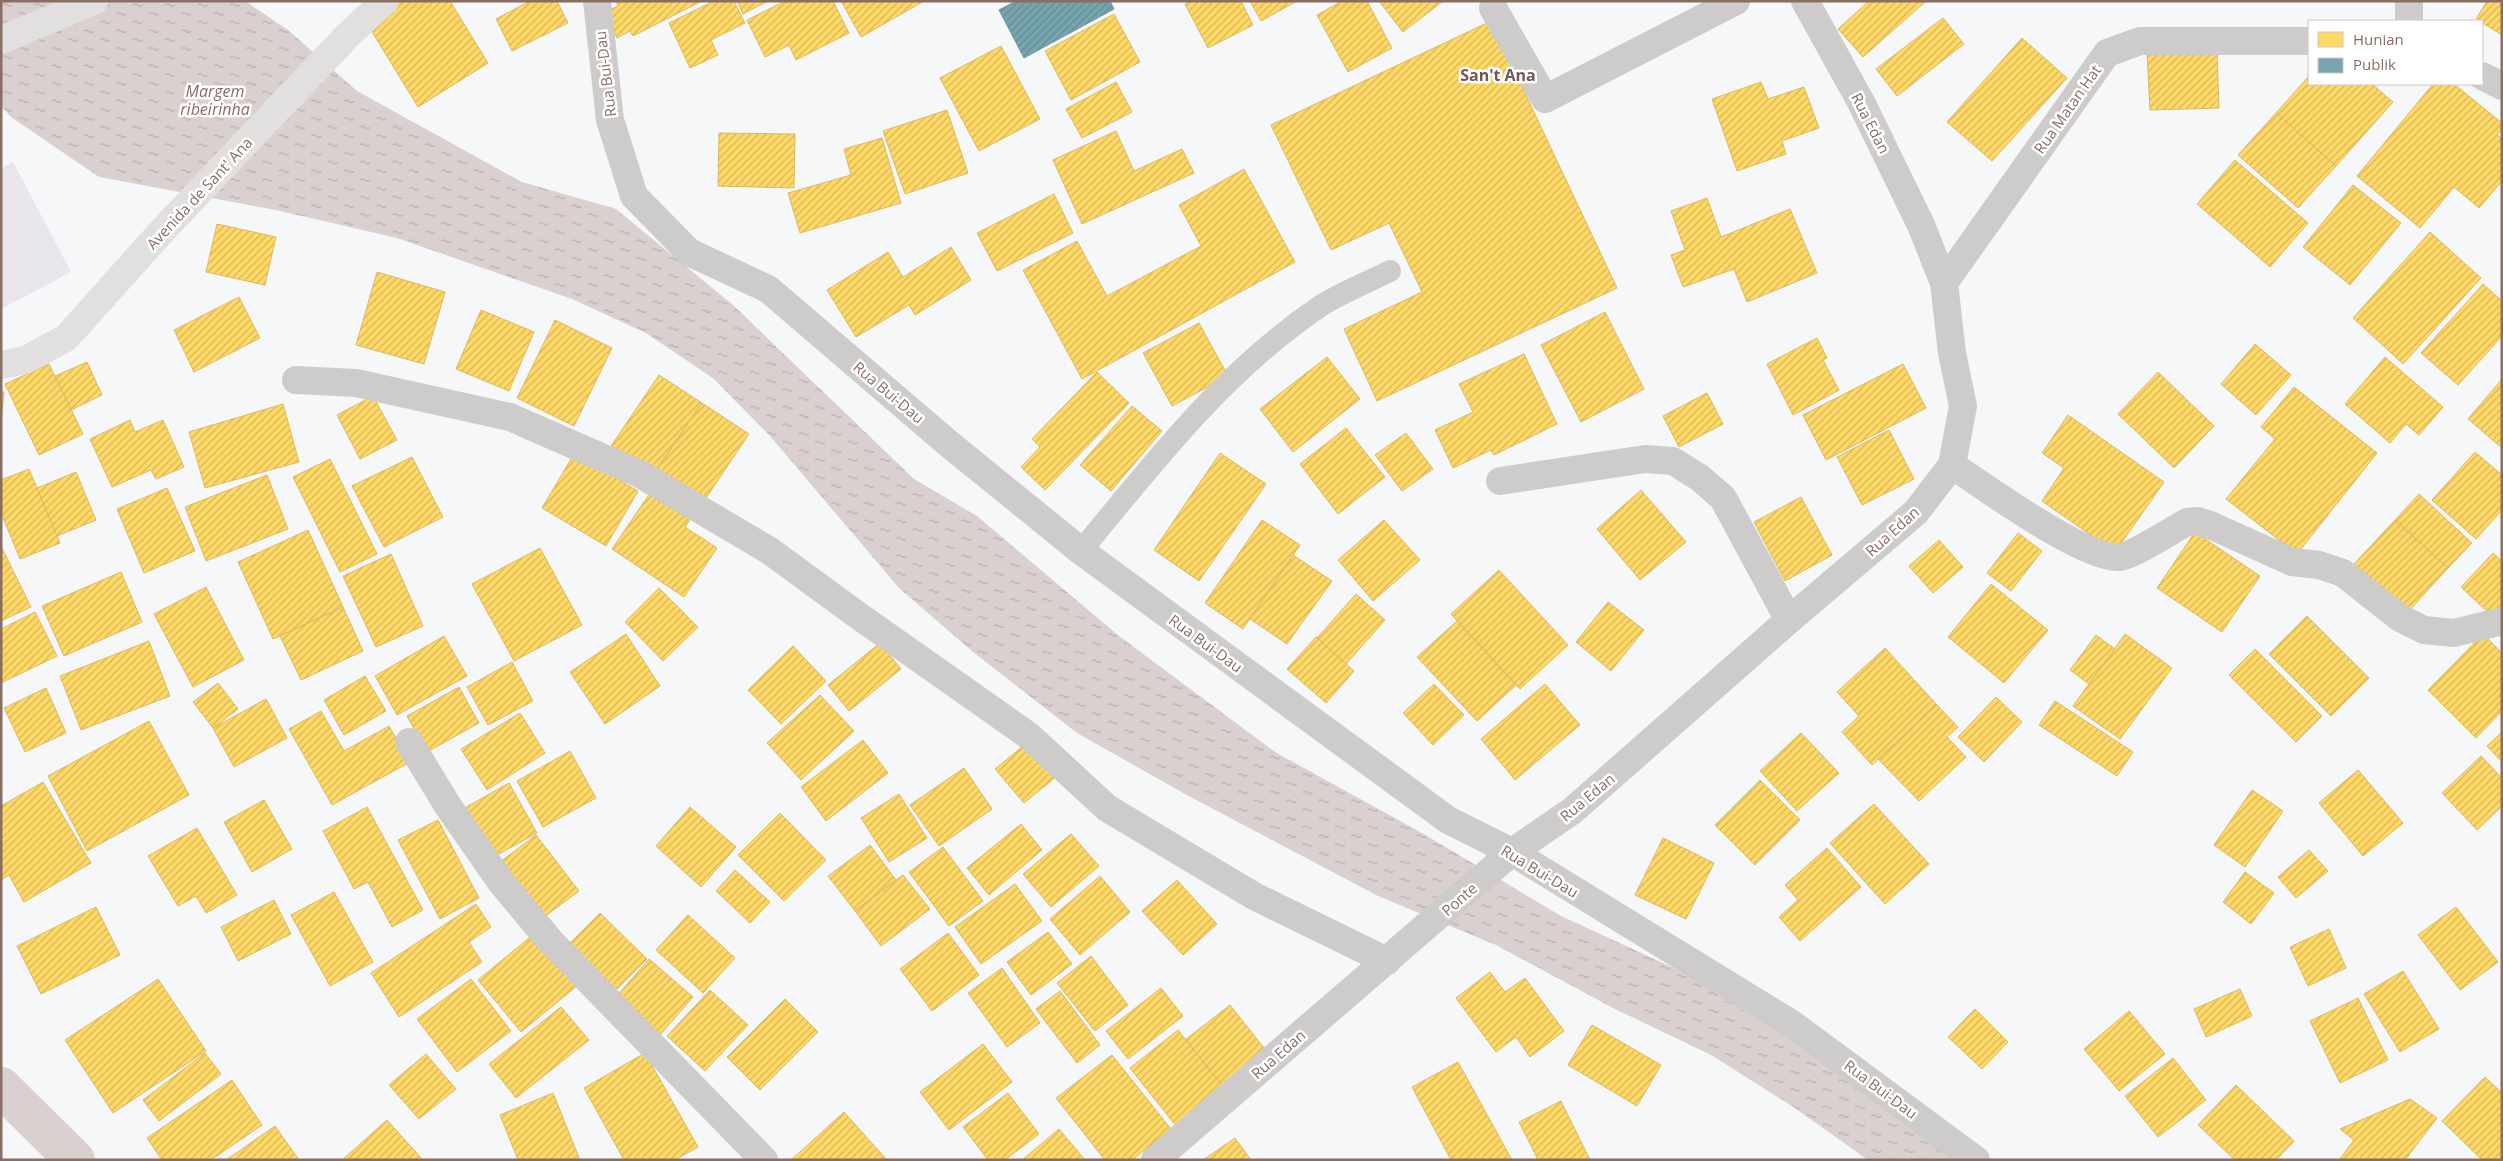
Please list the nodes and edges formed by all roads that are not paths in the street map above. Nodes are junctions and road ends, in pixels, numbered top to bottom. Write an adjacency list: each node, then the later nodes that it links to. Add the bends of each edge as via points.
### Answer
1 (94, 1): 9 (main road)
2 (385, 1): 15 (main road, Avenida de Sant' Ana, via 348,35 162,231 66,338 25,360)
3 (597, 1): 19 (street, Rua Bui-Dau, via 610,120 634,196 689,252 768,289 949,444)
4 (1736, 1): 7 (street, via 1546,99)
5 (1805, 1): 14 (street, Rua Edan, via 1861,102 1921,225)
6 (2409, 1): 8 (street)
7 (1493, 8)
8 (2409, 20)
9 (1, 40)
10 (2308, 42): 14 (street, Rua Matan Hat, via 2140,41 2107,52)
11 (2483, 76): 12 (street)
12 (2502, 86)
13 (1390, 271): 19 (lane, via 1323,305 1247,362 1168,445)
14 (1944, 283): 17 (street, Rua Edan, via 1952,353 1963,406)
15 (1, 365)
16 (296, 380): 25 (street, via 356,383 510,417 640,474 770,551 1029,736 1107,808 1254,896)
17 (1952, 464): 20 (street, Rua Edan, via 1916,512); 21 (street, via 2008,503 2085,548 2109,557 2123,556 2187,522 2197,521 2292,562 2319,565 2342,573 2400,618 2424,630 2454,633)
18 (1500, 481): 20 (street, via 1645,459 1673,461 1723,498)
19 (1082, 552): 23 (street, Rua Bui-Dau)
20 (1789, 620): 23 (street, Rua Edan, via 1572,811)
21 (2502, 621)
22 (409, 742): 26 (street, via 448,806 501,882 545,935)
23 (1503, 860): 24 (street, Ponte); 28 (street, Rua Bui-Dau, via 1792,1024)
24 (1424, 929): 25 (street, Rua Edan)
25 (1387, 961): 27 (street, Rua Edan)
26 (764, 1160)
27 (1155, 1160)
28 (1976, 1160)

